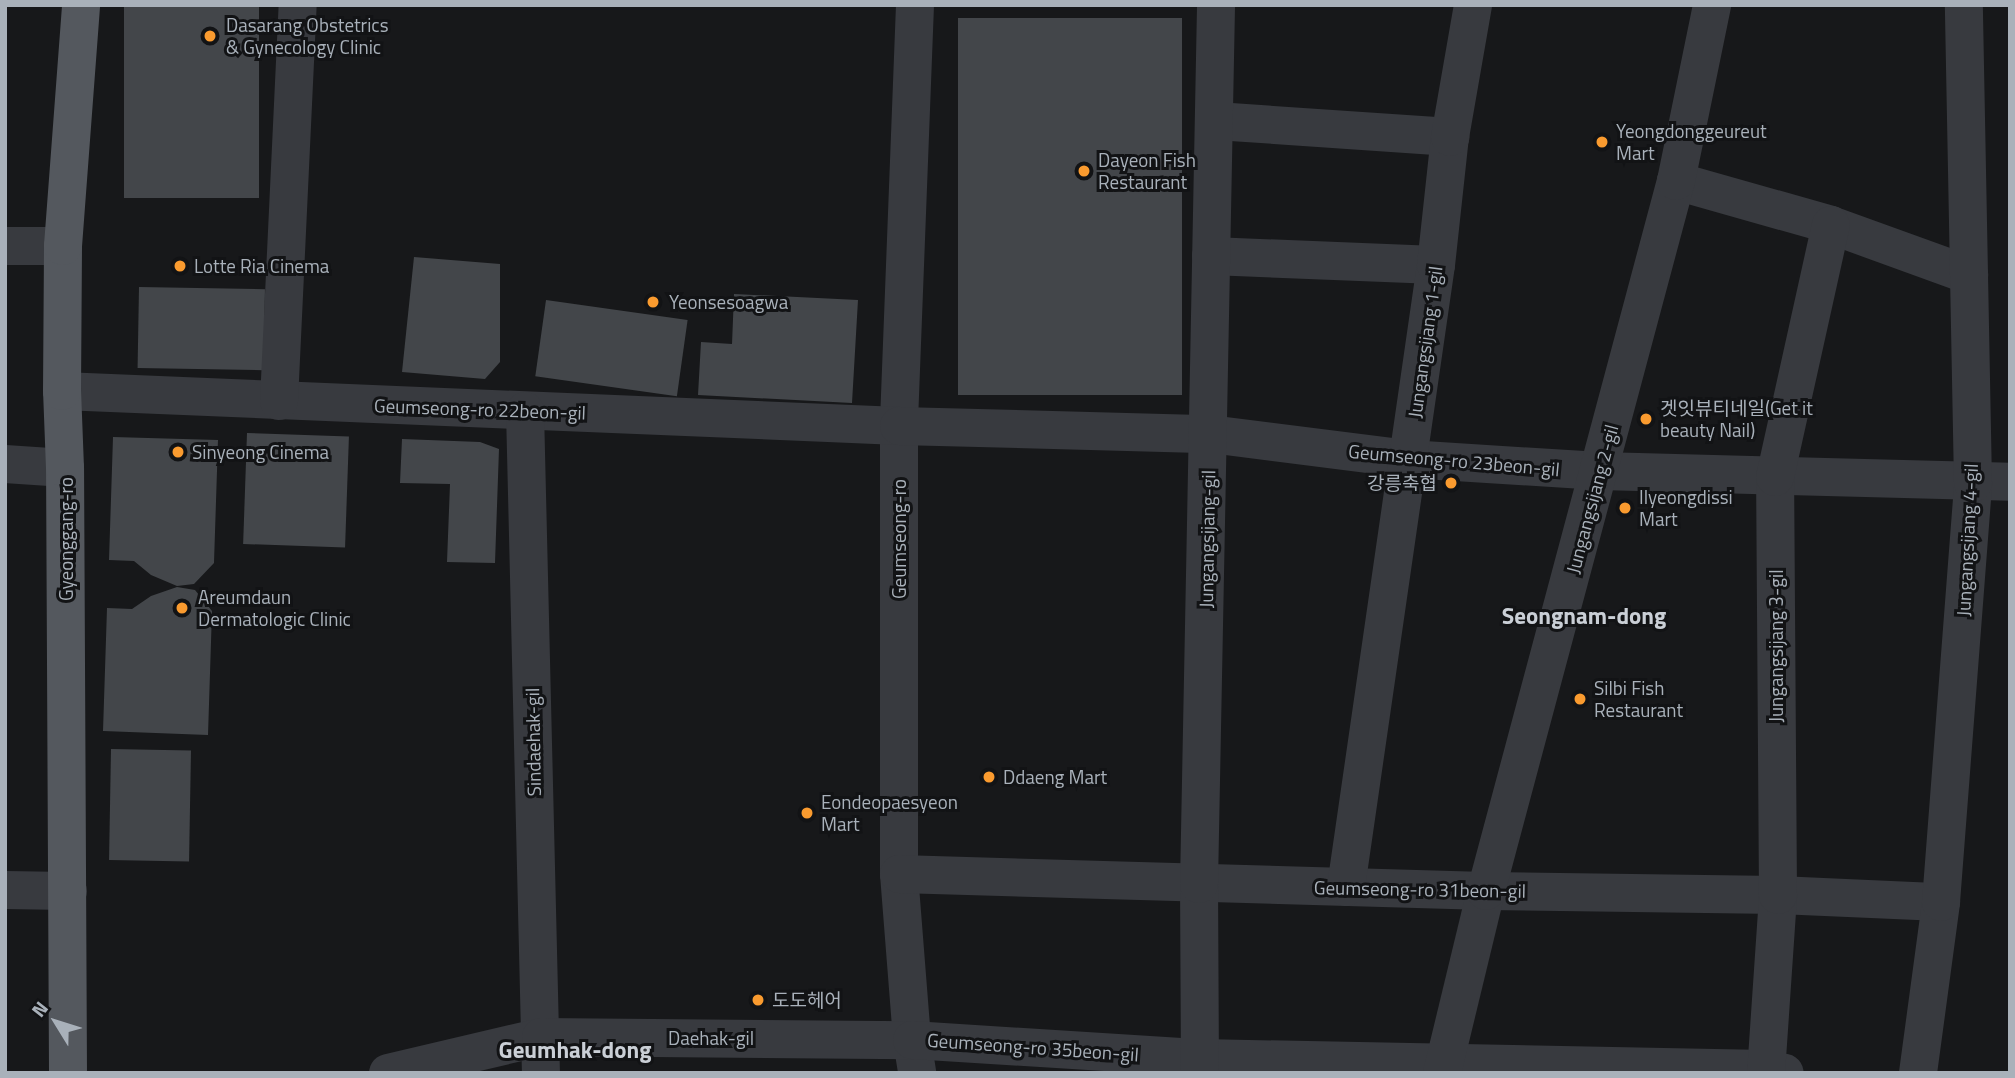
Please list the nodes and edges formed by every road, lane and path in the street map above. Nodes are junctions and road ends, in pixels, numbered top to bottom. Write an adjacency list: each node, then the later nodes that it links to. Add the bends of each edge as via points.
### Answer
1 (82, 5): 13 (main road, Gyeonggang-ro)
2 (298, 5): 18 (street)
3 (915, 5): 20 (street, Geumseong-ro)
4 (1216, 5): 8 (street, Jungangsijang-gil)
5 (1473, 5): 9 (street, Jungangsijang 1-gil)
6 (1713, 5): 10 (street, Jungangsijang 2-gil)
7 (1964, 5): 16 (street, Jungangsijang 4-gil)
8 (1216, 121): 9 (street); 14 (street, Jungangsijang-gil)
9 (1450, 137): 15 (street, Jungangsijang 1-gil)
10 (1676, 181): 11 (street); 25 (street, Jungangsijang 2-gil)
11 (1831, 225): 16 (street); 26 (street, Jungangsijang 3-gil)
12 (5, 246): 13 (street)
13 (64, 246): 17 (main road, Gyeonggang-ro)
14 (1211, 257): 15 (street); 21 (street, Jungangsijang-gil)
15 (1436, 265): 22 (street, Jungangsijang 1-gil)
16 (1969, 275): 27 (street, Jungangsijang 4-gil)
17 (62, 391): 18 (street, Geumseong-ro 22beon-gil); 24 (main road, Gyeonggang-ro)
18 (279, 401): 19 (street, Geumseong-ro 22beon-gil)
19 (526, 411): 20 (street, Geumseong-ro 22beon-gil); 36 (street, Sindaehak-gil)
20 (899, 426): 21 (street, Geumseong-ro 23beon-gil); 28 (street, Geumseong-ro)
21 (1210, 434): 22 (street, Geumseong-ro 23beon-gil); 29 (street, Jungangsijang-gil)
22 (1408, 459): 25 (street, Geumseong-ro 23beon-gil); 30 (street, Jungangsijang 1-gil)
23 (5, 464): 24 (street)
24 (65, 468): 32 (main road, Gyeonggang-ro)
25 (1600, 471): 26 (street, Geumseong-ro 23beon-gil); 33 (street, Jungangsijang 2-gil)
26 (1775, 477): 27 (street, Geumseong-ro 23beon-gil); 34 (street, Jungangsijang 3-gil)
27 (1991, 482): 35 (street, Jungangsijang 4-gil)
28 (899, 874): 29 (street, Geumseong-ro 31beon-gil); 37 (street, Geumseong-ro)
29 (1199, 884): 30 (street, Geumseong-ro 31beon-gil); 38 (street, Jungangsijang-gil)
30 (1346, 887): 33 (street, Geumseong-ro 31beon-gil)
31 (5, 890): 32 (street)
32 (68, 891): 41 (main road, Gyeonggang-ro)
33 (1486, 891): 34 (street, Geumseong-ro 31beon-gil); 39 (street, Jungangsijang 2-gil)
34 (1778, 895): 35 (street, Geumseong-ro 31beon-gil); 40 (street, Jungangsijang 3-gil)
35 (1941, 902): 43 (street, Jungangsijang 4-gil)
36 (541, 1055): 37 (street, Daehak-gil); 42 (street, Daehak-gil)
37 (914, 1056): 38 (street, Geumseong-ro 35beon-gil)
38 (1200, 1065): 39 (street, Geumseong-ro 35beon-gil)
39 (1443, 1069): 40 (street, Geumseong-ro 35beon-gil)
40 (1772, 1071)
41 (68, 1073)
42 (388, 1073)
43 (1918, 1073)

